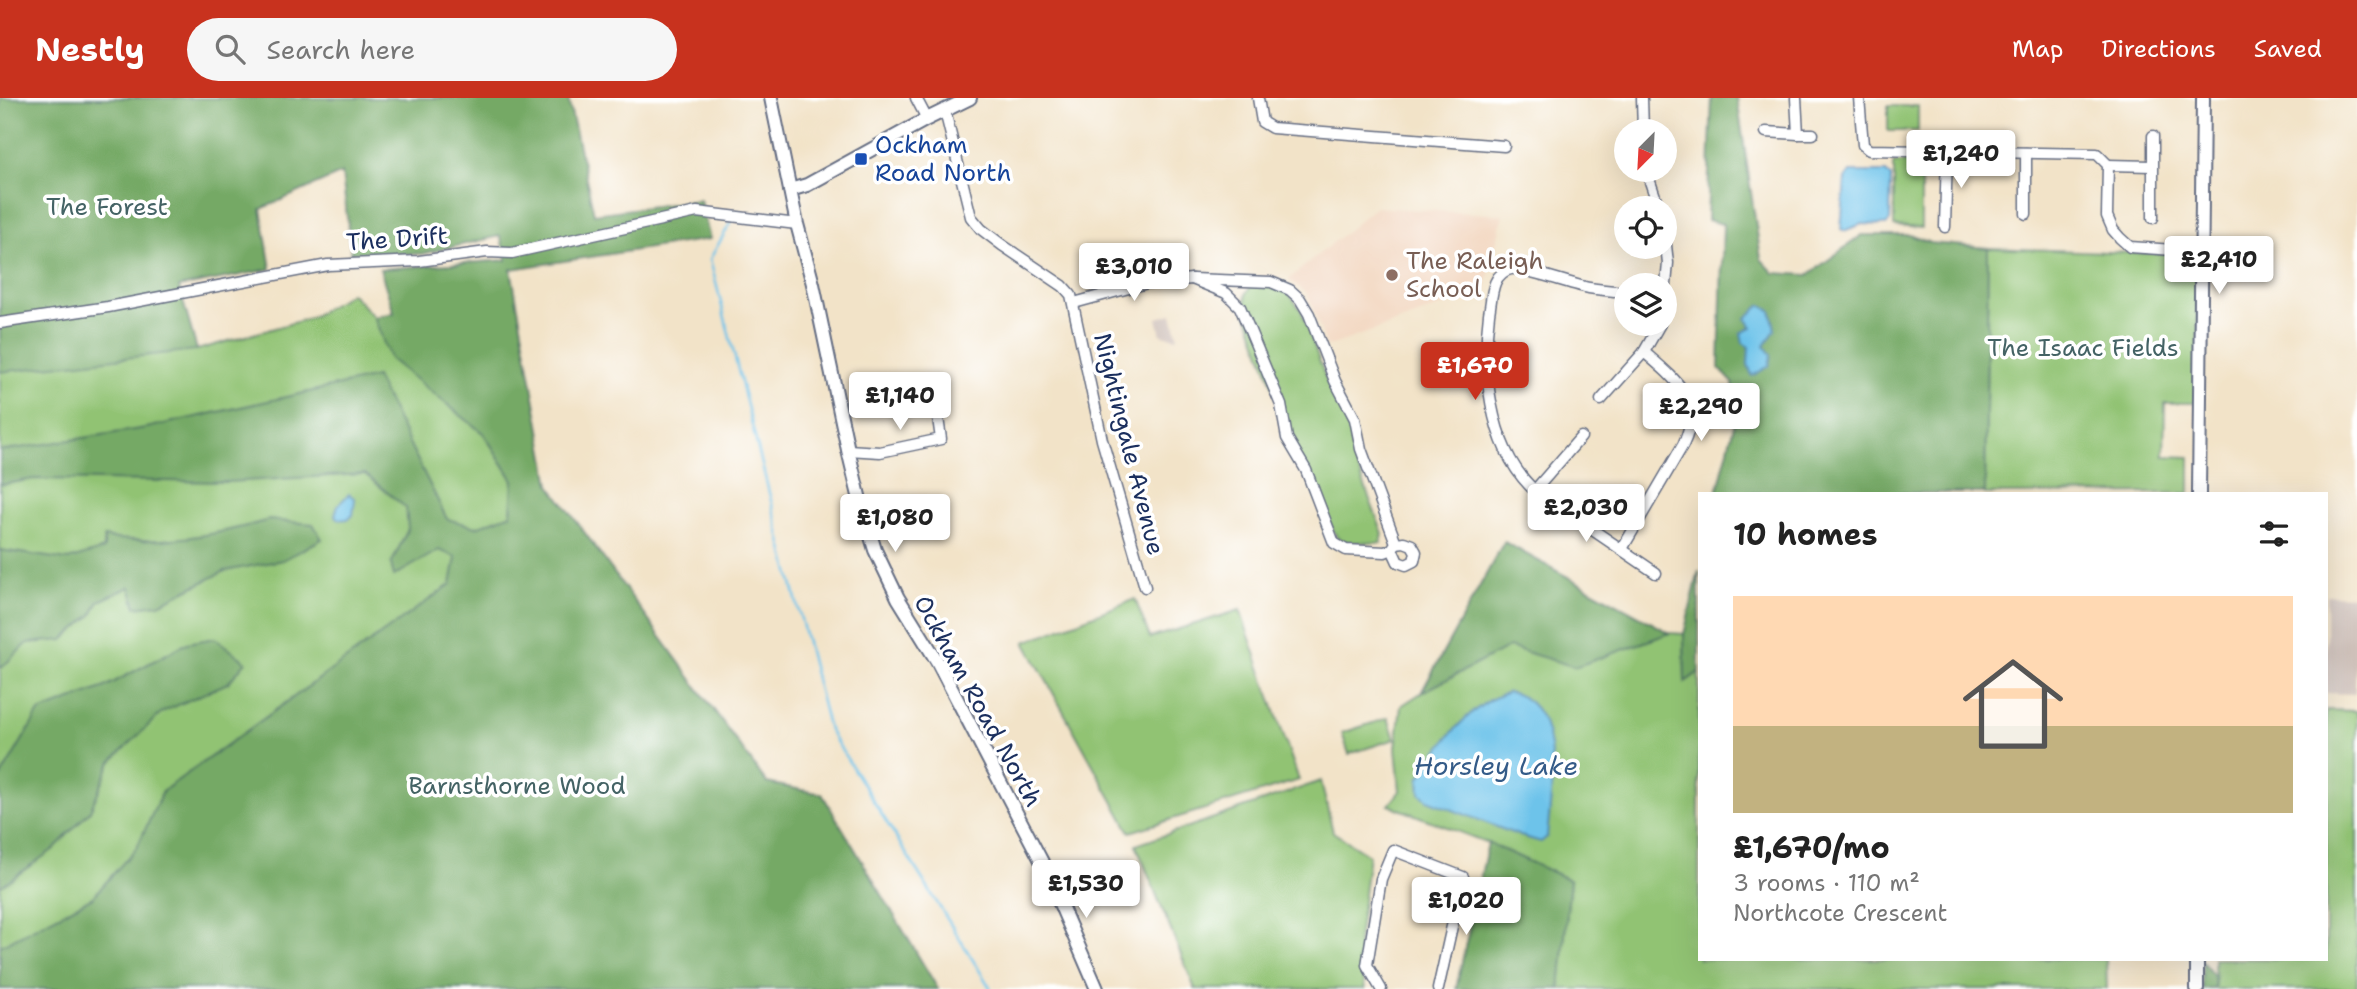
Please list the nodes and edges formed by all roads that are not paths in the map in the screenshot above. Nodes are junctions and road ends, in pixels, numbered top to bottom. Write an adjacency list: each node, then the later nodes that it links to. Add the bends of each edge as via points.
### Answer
1 (771, 98): 21 (main road, Ockham Road North)
2 (916, 98): 10 (street)
3 (970, 98): 9 (main road)
4 (1258, 98): 16 (street, via 1262,121 1272,128)
5 (1642, 98): 11 (street)
6 (1796, 98): 13 (street)
7 (1859, 98): 17 (street, via 1863,145 1869,150)
8 (2203, 98): 26 (main road)
9 (945, 111): 10 (main road); 30 (street, via 971,218 1063,286)
10 (927, 119): 21 (main road)
11 (1643, 119)
12 (1766, 132): 13 (street)
13 (1798, 134): 14 (street)
14 (1813, 134)
15 (2153, 136): 20 (street)
16 (1504, 146)
17 (1947, 152): 18 (street); 25 (street)
18 (2026, 153): 19 (street, via 2098,154); 22 (street)
19 (2108, 165): 20 (street); 26 (street, via 2107,216 2120,238 2130,247)
20 (2152, 166): 23 (street)
21 (790, 190): 24 (main road, Ockham Road North)
22 (2026, 214)
23 (2152, 218)
24 (797, 224): 32 (street, The Drift, via 697,212 512,253 328,265); 38 (main road, Ockham Road North)
25 (1945, 227)
26 (2203, 252): 40 (main road)
27 (1192, 279): 28 (street); 30 (street, via 1147,283); 31 (street, via 1226,293)
28 (1250, 282): 31 (street, via 1238,289); 31 (street, via 1284,287 1304,304 1355,419 1394,546 1385,552 1346,550 1334,543 1306,470 1287,438 1281,405)
29 (1614, 291): 39 (street, via 1517,269 1496,280 1486,343 1489,396 1506,447)
30 (1074, 303): 43 (street, Nightingale Avenue, via 1097,421)
31 (1240, 307)
32 (0, 323)
33 (1653, 336): 34 (street)
34 (1644, 352): 36 (street); 41 (street, via 1681,386 1691,420 1683,446)
35 (935, 397): 38 (street, via 941,439 880,452)
36 (1601, 400)
37 (1581, 437): 39 (street)
38 (848, 450): 45 (main road, Ockham Road North, via 875,550 1043,864)
39 (1535, 490): 41 (street)
40 (2199, 492)
41 (1622, 549): 42 (street)
42 (1656, 573)
43 (1145, 587)
44 (2197, 961): 48 (main road)
45 (1097, 989)
46 (1381, 989): 47 (street, via 1367,965 1381,878 1393,850 1463,877)
47 (1438, 989)
48 (2197, 989)

